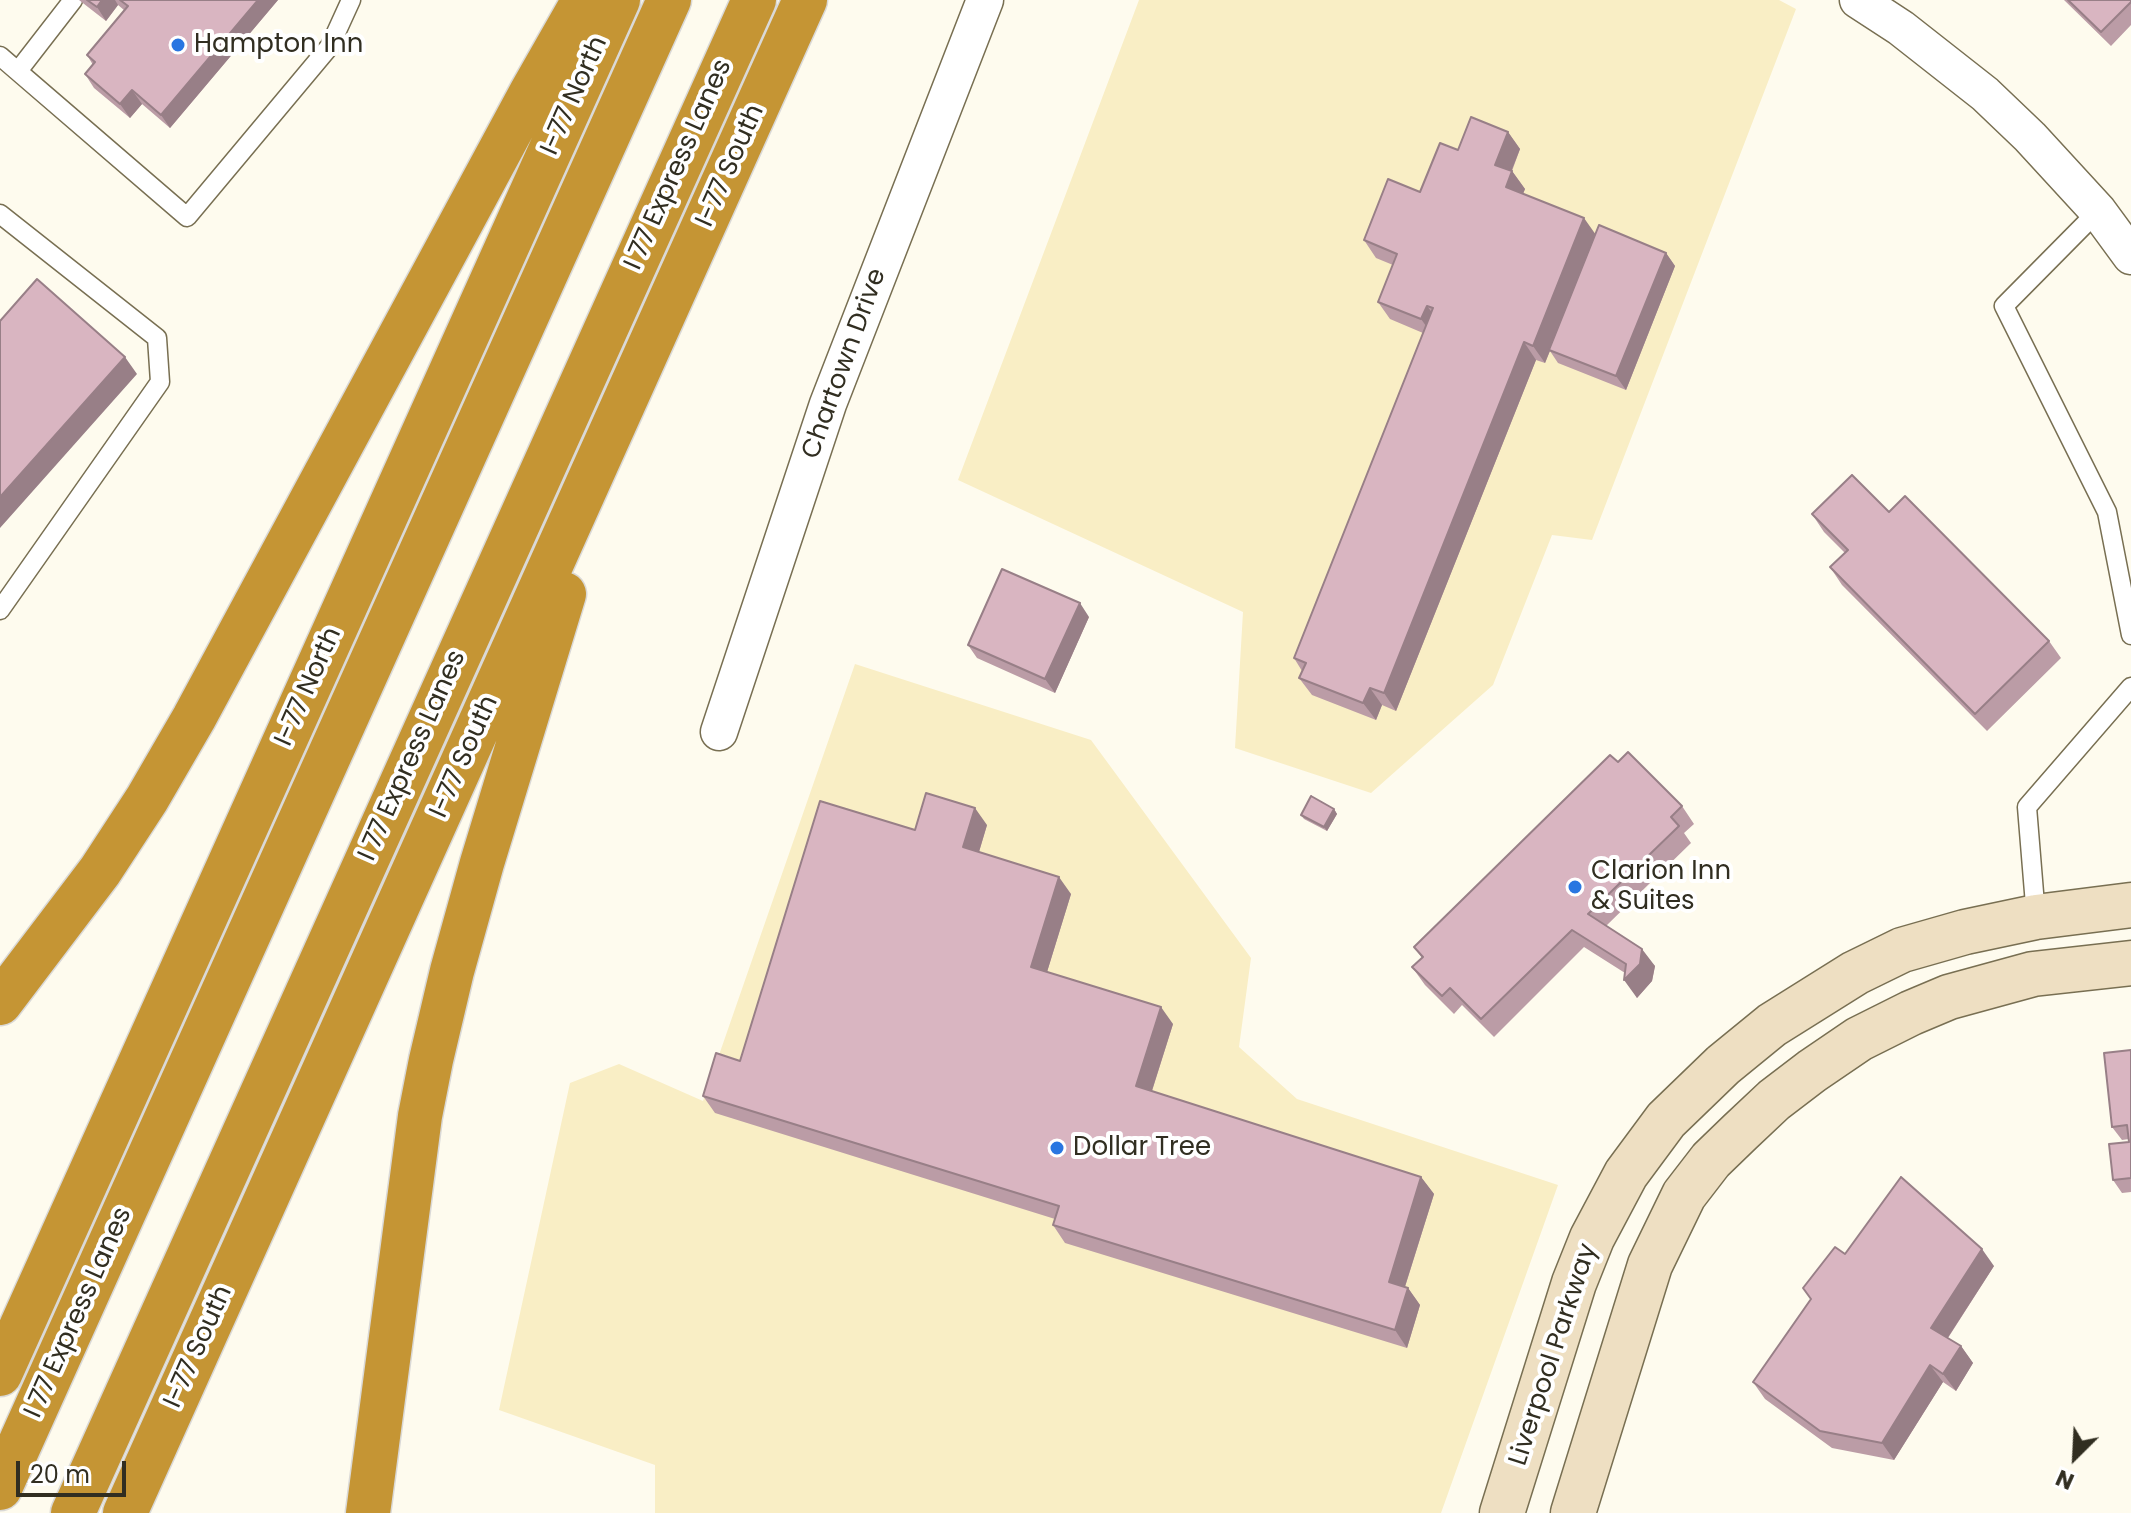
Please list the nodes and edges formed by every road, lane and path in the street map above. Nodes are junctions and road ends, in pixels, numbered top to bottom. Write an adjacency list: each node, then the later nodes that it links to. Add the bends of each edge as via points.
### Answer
1 (73, 0): 11 (lane)
2 (351, 0): 11 (lane, via 330,46 187,217)
3 (584, 0): 25 (highway, via 147,799)
4 (618, 0): 26 (highway, I-77 North)
5 (669, 0): 27 (highway, I 77 Express Lanes)
6 (754, 0): 28 (highway, I 77 Express Lanes)
7 (805, 0): 16 (highway, I-77 South)
8 (985, 0): 21 (street, Chartown Drive, via 828,404)
9 (1858, 0): 12 (street, via 1985,94)
10 (0, 56): 11 (lane)
11 (18, 71)
12 (2098, 211): 15 (street); 17 (lane, via 2004,306)
13 (6, 219): 14 (lane); 18 (lane, via 157,338 160,382)
14 (0, 239)
15 (2131, 256)
16 (619, 415): 29 (highway, I-77 South); 30 (highway, via 482,863 431,1060)
17 (2123, 546): 19 (lane)
18 (0, 610)
19 (2131, 635)
20 (2131, 687): 23 (lane, via 2027,807)
21 (719, 732)
22 (2131, 905): 23 (street, Liverpool Parkway)
23 (2036, 917): 31 (street, Liverpool Parkway, via 1902,950 1855,973 1772,1025 1666,1120 1626,1174 1592,1238)
24 (2131, 963): 32 (street, via 2033,974 1911,1013 1812,1071 1711,1160 1684,1195 1650,1265)
25 (0, 1003)
26 (0, 1374)
27 (0, 1488)
28 (73, 1513)
29 (125, 1513)
30 (368, 1513)
31 (1502, 1513)
32 (1573, 1513)

